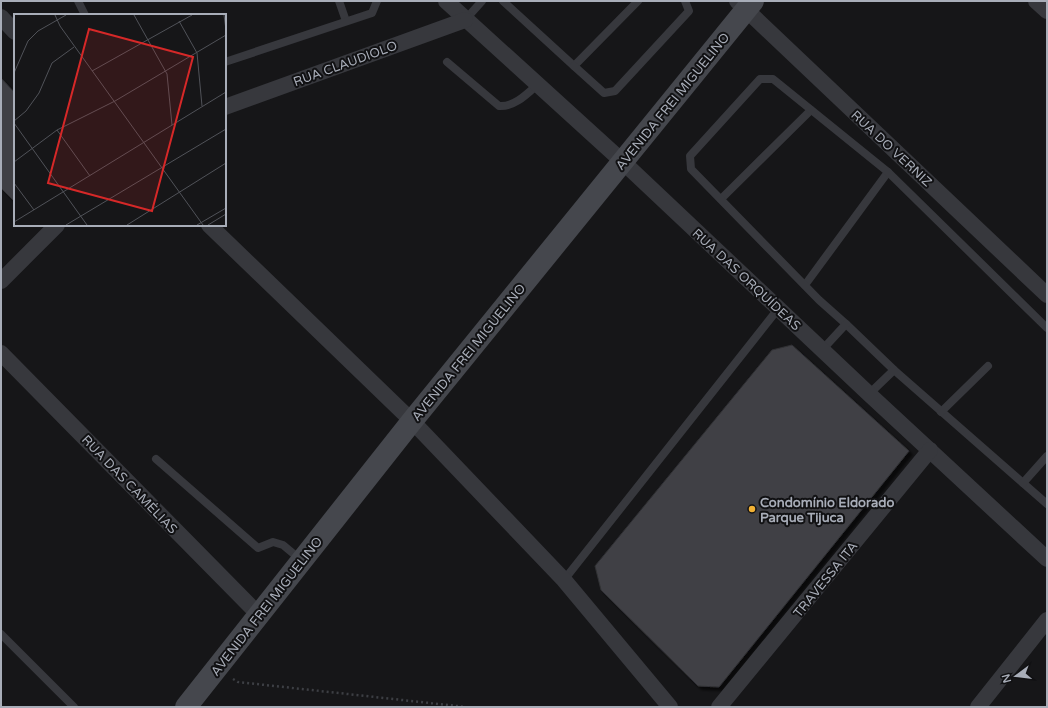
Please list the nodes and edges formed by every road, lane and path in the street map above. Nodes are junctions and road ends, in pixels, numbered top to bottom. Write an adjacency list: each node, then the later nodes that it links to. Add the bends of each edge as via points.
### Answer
1 (78, 1): 12 (lane)
2 (339, 1): 15 (lane)
3 (377, 1): 15 (lane, via 372,13)
4 (446, 1): 14 (street, RUA DAS ORQUÍDEAS)
5 (482, 1): 14 (lane)
6 (503, 1): 19 (lane)
7 (638, 1): 19 (lane)
8 (686, 1): 19 (lane, via 689,11 616,91 604,93)
9 (1036, 1): 11 (street)
10 (745, 4): 23 (main road, AVENIDA FREI MIGUELINO); 30 (street, RUA DO VERNIZ)
11 (1047, 12)
12 (84, 14)
13 (1, 17): 16 (street)
14 (465, 20): 20 (street, RUA DAS ORQUÍDEAS); 21 (street, RUA CLAUDIOLO)
15 (346, 21): 17 (lane)
16 (14, 31)
17 (226, 62)
18 (447, 62): 20 (lane, via 498,106 506,106 522,98)
19 (574, 66)
20 (538, 85): 23 (street, RUA DAS ORQUÍDEAS)
21 (226, 107)
22 (811, 110): 24 (lane); 25 (lane); 25 (lane, via 773,79 760,79 690,156 691,169)
23 (623, 162): 31 (street, RUA DAS ORQUÍDEAS); 40 (main road, AVENIDA FREI MIGUELINO)
24 (888, 172): 29 (lane); 33 (lane)
25 (721, 199): 29 (lane)
26 (56, 226): 28 (street)
27 (209, 226): 40 (street)
28 (1, 280)
29 (805, 285): 32 (lane)
30 (1047, 295)
31 (778, 309): 34 (street, RUA DAS ORQUÍDEAS); 48 (lane)
32 (846, 324): 34 (lane); 37 (lane)
33 (1047, 328)
34 (822, 350): 38 (street, RUA DAS ORQUÍDEAS)
35 (1, 353): 49 (street, RUA DAS CAMÉLIAS)
36 (988, 366): 39 (lane)
37 (894, 370): 38 (lane); 39 (lane)
38 (869, 394): 41 (street, RUA DAS ORQUÍDEAS)
39 (941, 412): 44 (lane)
40 (412, 421): 47 (main road, AVENIDA FREI MIGUELINO); 48 (street)
41 (930, 450): 46 (street, RUA DAS ORQUÍDEAS); 57 (street, TRAVESSA ITA)
42 (1047, 456): 44 (lane)
43 (156, 458): 47 (lane, via 258,548 273,542 283,545)
44 (1023, 484): 45 (lane)
45 (1047, 504)
46 (1047, 559)
47 (302, 561): 49 (main road, AVENIDA FREI MIGUELINO)
48 (564, 580): 56 (street)
49 (259, 615): 52 (main road, AVENIDA FREI MIGUELINO)
50 (1047, 620): 58 (street)
51 (1, 634): 53 (lane)
52 (216, 669): 54 (main road, AVENIDA FREI MIGUELINO); 55 (path, via 238,682)
53 (74, 707)
54 (186, 707)
55 (466, 707)
56 (670, 707)
57 (719, 707)
58 (978, 707)

